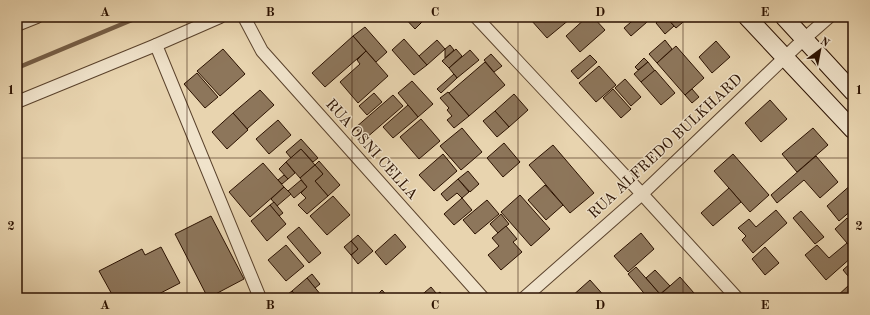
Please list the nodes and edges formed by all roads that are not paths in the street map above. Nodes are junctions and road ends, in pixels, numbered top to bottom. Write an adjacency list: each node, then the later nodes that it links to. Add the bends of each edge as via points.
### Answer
1 (37, 17): 8 (street)
2 (220, 17): 10 (street)
3 (244, 17): 17 (street, RUA OSNI CELLA, via 262,51)
4 (476, 17): 15 (street)
5 (747, 17): 11 (main road)
6 (784, 17): 9 (main road)
7 (829, 17): 9 (street, RUA ALFREDO BULKHARD)
8 (17, 25)
9 (804, 39): 11 (street, RUA ALFREDO BULKHARD); 12 (main road)
10 (156, 45): 13 (street); 16 (street)
11 (784, 57): 14 (main road); 15 (street, RUA ALFREDO BULKHARD)
12 (853, 92)
13 (17, 102)
14 (853, 130)
15 (642, 194): 18 (street, RUA ALFREDO BULKHARD); 19 (street)
16 (260, 298)
17 (482, 298)
18 (524, 298)
19 (737, 298)

